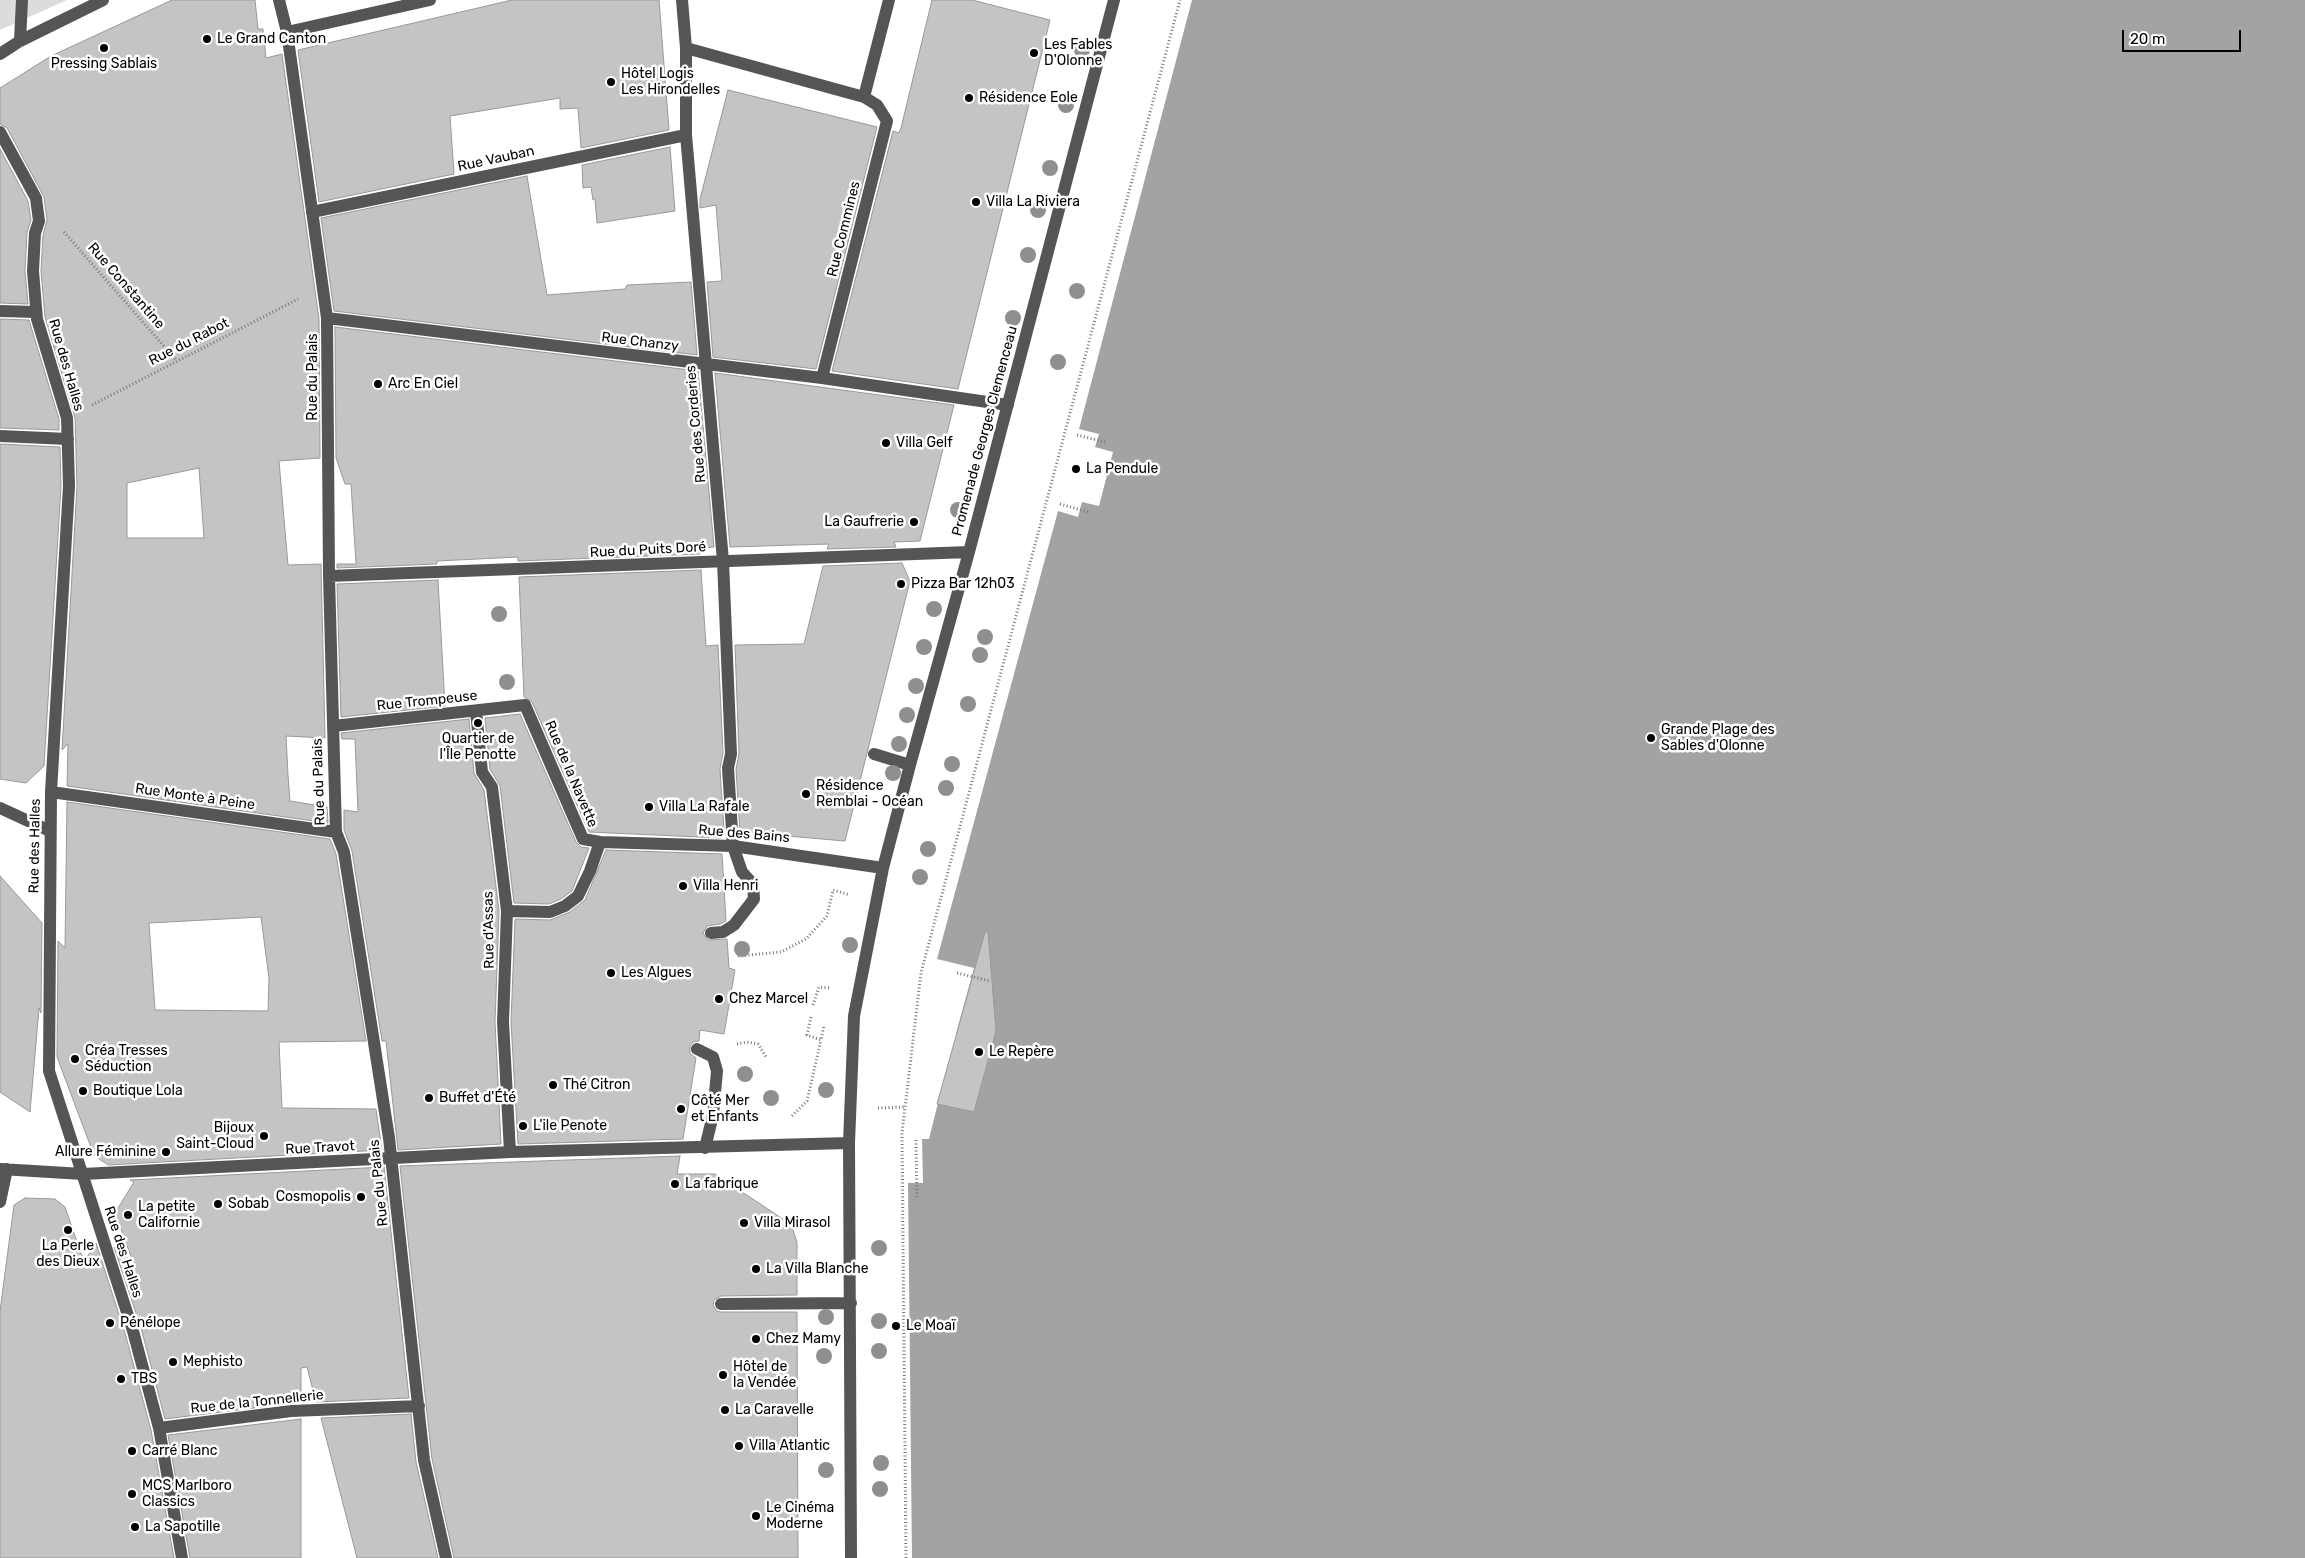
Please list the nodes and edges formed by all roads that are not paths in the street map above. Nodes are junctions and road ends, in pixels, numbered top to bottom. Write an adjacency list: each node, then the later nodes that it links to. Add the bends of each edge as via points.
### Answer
1 (22, 0): 9 (street)
2 (104, 0): 9 (street)
3 (278, 0): 8 (street, Rue du Palais)
4 (430, 0): 8 (street)
5 (682, 0): 10 (street, Rue des Corderies)
6 (889, 0): 12 (street)
7 (1113, 0): 21 (street, Promenade Georges Clemenceau)
8 (287, 32): 15 (street, Rue du Palais)
9 (20, 41): 11 (street)
10 (686, 48): 12 (street, Rue Commines); 14 (street, Rue des Corderies)
11 (0, 54)
12 (864, 97): 20 (street, Rue Commines, via 877,105 887,121)
13 (0, 132): 17 (street, Rue des Halles, via 36,198 39,221 35,233 33,271)
14 (686, 135): 15 (street, Rue Vauban); 19 (street, Rue des Corderies)
15 (312, 212): 18 (street, Rue du Palais)
16 (0, 311): 17 (street)
17 (36, 312): 23 (street, Rue des Halles, via 67,418)
18 (327, 318): 19 (street, Rue Chanzy); 26 (street, Rue du Palais)
19 (706, 365): 20 (street, Rue Chanzy); 25 (street, Rue des Corderies)
20 (822, 378): 21 (street, Rue Chanzy)
21 (1008, 405): 24 (street, Promenade Georges Clemenceau)
22 (0, 436): 23 (street)
23 (68, 439): 32 (street, Rue des Halles, via 69,486)
24 (969, 552): 25 (street, Rue du Puits Doré); 31 (street, Promenade Georges Clemenceau)
25 (722, 561): 26 (street, Rue du Puits Doré); 37 (street, Rue des Corderies)
26 (329, 576): 29 (street, Rue du Palais)
27 (526, 706): 28 (street, Rue Trompeuse); 36 (street, Rue de la Navette, via 583,839)
28 (476, 711): 29 (street, Rue Trompeuse); 39 (street, Rue d'Assas, via 482,772 492,787)
29 (332, 726): 35 (street, Rue du Palais)
30 (874, 754): 31 (street)
31 (910, 765): 38 (street, Promenade Georges Clemenceau)
32 (51, 792): 34 (street, Rue des Halles); 35 (street, Rue Monte à Peine)
33 (0, 808): 34 (street)
34 (50, 831): 47 (street, Rue des Halles, via 49,1070)
35 (336, 832): 45 (street, Rue du Palais, via 344,852)
36 (600, 842): 37 (street, Rue des Bains); 39 (street, via 578,896 565,906 550,912)
37 (733, 846): 38 (street, Rue des Bains); 40 (street, Rue des Corderies, via 742,872 753,884 754,899 734,925)
38 (883, 868): 42 (street, Promenade Georges Clemenceau, via 854,1016)
39 (507, 911): 44 (street, Rue d'Assas, via 503,1022)
40 (717, 932)
41 (698, 1049): 43 (street, via 713,1056 717,1071 713,1114)
42 (849, 1143): 43 (street, Rue Travot); 49 (street, Promenade Georges Clemenceau)
43 (705, 1148): 44 (street, Rue Travot)
44 (510, 1152): 45 (street, Rue Travot)
45 (391, 1159): 47 (street, Rue Travot); 51 (street, Rue du Palais)
46 (4, 1169): 47 (street, Rue Travot); 48 (street)
47 (82, 1174): 52 (street, Rue des Halles, via 133,1331)
48 (0, 1202)
49 (850, 1302): 50 (street); 55 (street, Promenade Georges Clemenceau)
50 (722, 1304)
51 (419, 1406): 52 (street, Rue de la Tonnellerie, via 291,1411); 54 (street, Rue du Palais, via 424,1460)
52 (159, 1428): 53 (street, Rue des Halles)
53 (182, 1558)
54 (446, 1558)
55 (851, 1558)

